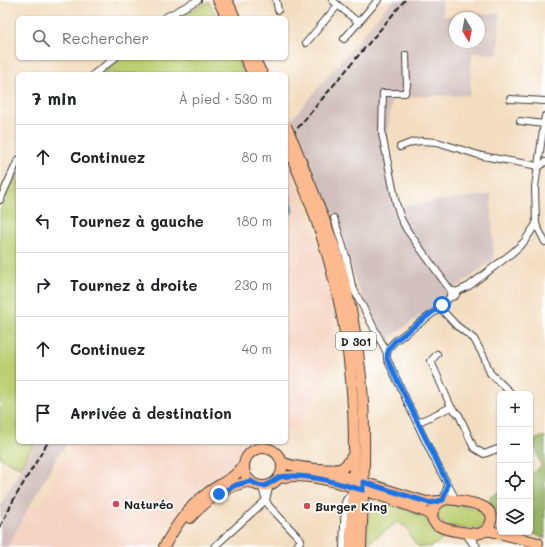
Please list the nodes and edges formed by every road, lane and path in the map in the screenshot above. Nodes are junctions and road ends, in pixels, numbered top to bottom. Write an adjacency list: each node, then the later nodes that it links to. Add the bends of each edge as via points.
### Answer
1 (198, 0): 9 (street)
2 (218, 0): 10 (main road)
3 (227, 0): 11 (main road)
4 (276, 0): 8 (street)
5 (332, 0): 7 (street)
6 (378, 0): 12 (street)
7 (338, 5): 12 (street); 14 (street)
8 (278, 10)
9 (168, 16)
10 (226, 16)
11 (235, 16)
12 (359, 22): 13 (street)
13 (344, 38)
14 (306, 43)
15 (406, 55): 37 (street, via 405,93 383,93 382,134 385,152 401,219)
16 (112, 60): 19 (street)
17 (246, 60): 20 (main road)
18 (255, 60): 21 (main road)
19 (97, 72)
20 (252, 72)
21 (261, 72)
22 (510, 99): 23 (street)
23 (545, 101)
24 (545, 116): 26 (street)
25 (520, 121): 26 (street)
26 (544, 124): 32 (street)
27 (288, 136): 28 (main road, D 301, bridge)
28 (290, 146): 41 (main road, D 301, via 329,259 338,293); 53 (main road, D 301, via 322,213 347,294 362,388 364,442)
29 (400, 147): 32 (street, via 422,140 437,142 482,156)
30 (545, 162): 32 (street)
31 (16, 164): 33 (street)
32 (538, 168): 35 (street, via 535,188)
33 (0, 200)
34 (334, 218): 40 (street, via 352,286)
35 (536, 224): 36 (street); 37 (street, via 524,242 512,253 469,286)
36 (545, 242)
37 (452, 293): 38 (street)
38 (440, 308): 40 (street, via 395,341 389,347); 42 (street, via 474,339 490,373)
39 (437, 354): 43 (street, via 431,361)
40 (387, 356): 44 (street)
41 (350, 370): 46 (main road, D 301); 53 (main road, via 356,413)
42 (509, 391)
43 (451, 407): 44 (street); 45 (street, via 459,416 474,448 484,454)
44 (418, 422): 54 (street)
45 (497, 449)
46 (354, 453): 49 (main road, via 342,468); 53 (main road, D 301)
47 (282, 462): 48 (main road, via 276,452 268,448 258,448 250,453); 49 (main road, via 289,466); 50 (main road)
48 (244, 464): 51 (main road, via 246,475); 67 (main road, via 238,473 195,503 178,522)
49 (321, 469): 53 (main road)
50 (278, 478): 52 (main road); 53 (main road, via 314,478)
51 (251, 481): 52 (main road); 67 (main road, via 236,485 209,500)
52 (265, 485): 55 (street)
53 (358, 485): 56 (main road, via 426,502); 58 (main road); 59 (main road, D 301); 70 (street, via 345,503); 71 (main road, D 301); 72 (main road)
54 (448, 485): 56 (street); 57 (street)
55 (266, 500): 68 (street); 69 (street, via 301,540)
56 (441, 501): 57 (main road); 61 (main road, via 434,508)
57 (457, 501): 60 (main road, via 485,507)
58 (398, 502): 59 (main road, via 376,499 367,505); 61 (main road, via 427,513)
59 (362, 515): 73 (main road, D 301)
60 (491, 516): 62 (main road); 64 (main road, via 490,524)
61 (433, 520): 63 (main road, via 440,527)
62 (497, 522)
63 (466, 532): 64 (main road); 74 (street)
64 (483, 532): 66 (main road); 74 (street)
65 (521, 535): 66 (main road)
66 (541, 544)
67 (164, 547)
68 (214, 547)
69 (296, 547)
70 (343, 547)
71 (351, 547)
72 (357, 547)
73 (361, 547)
74 (476, 547)

